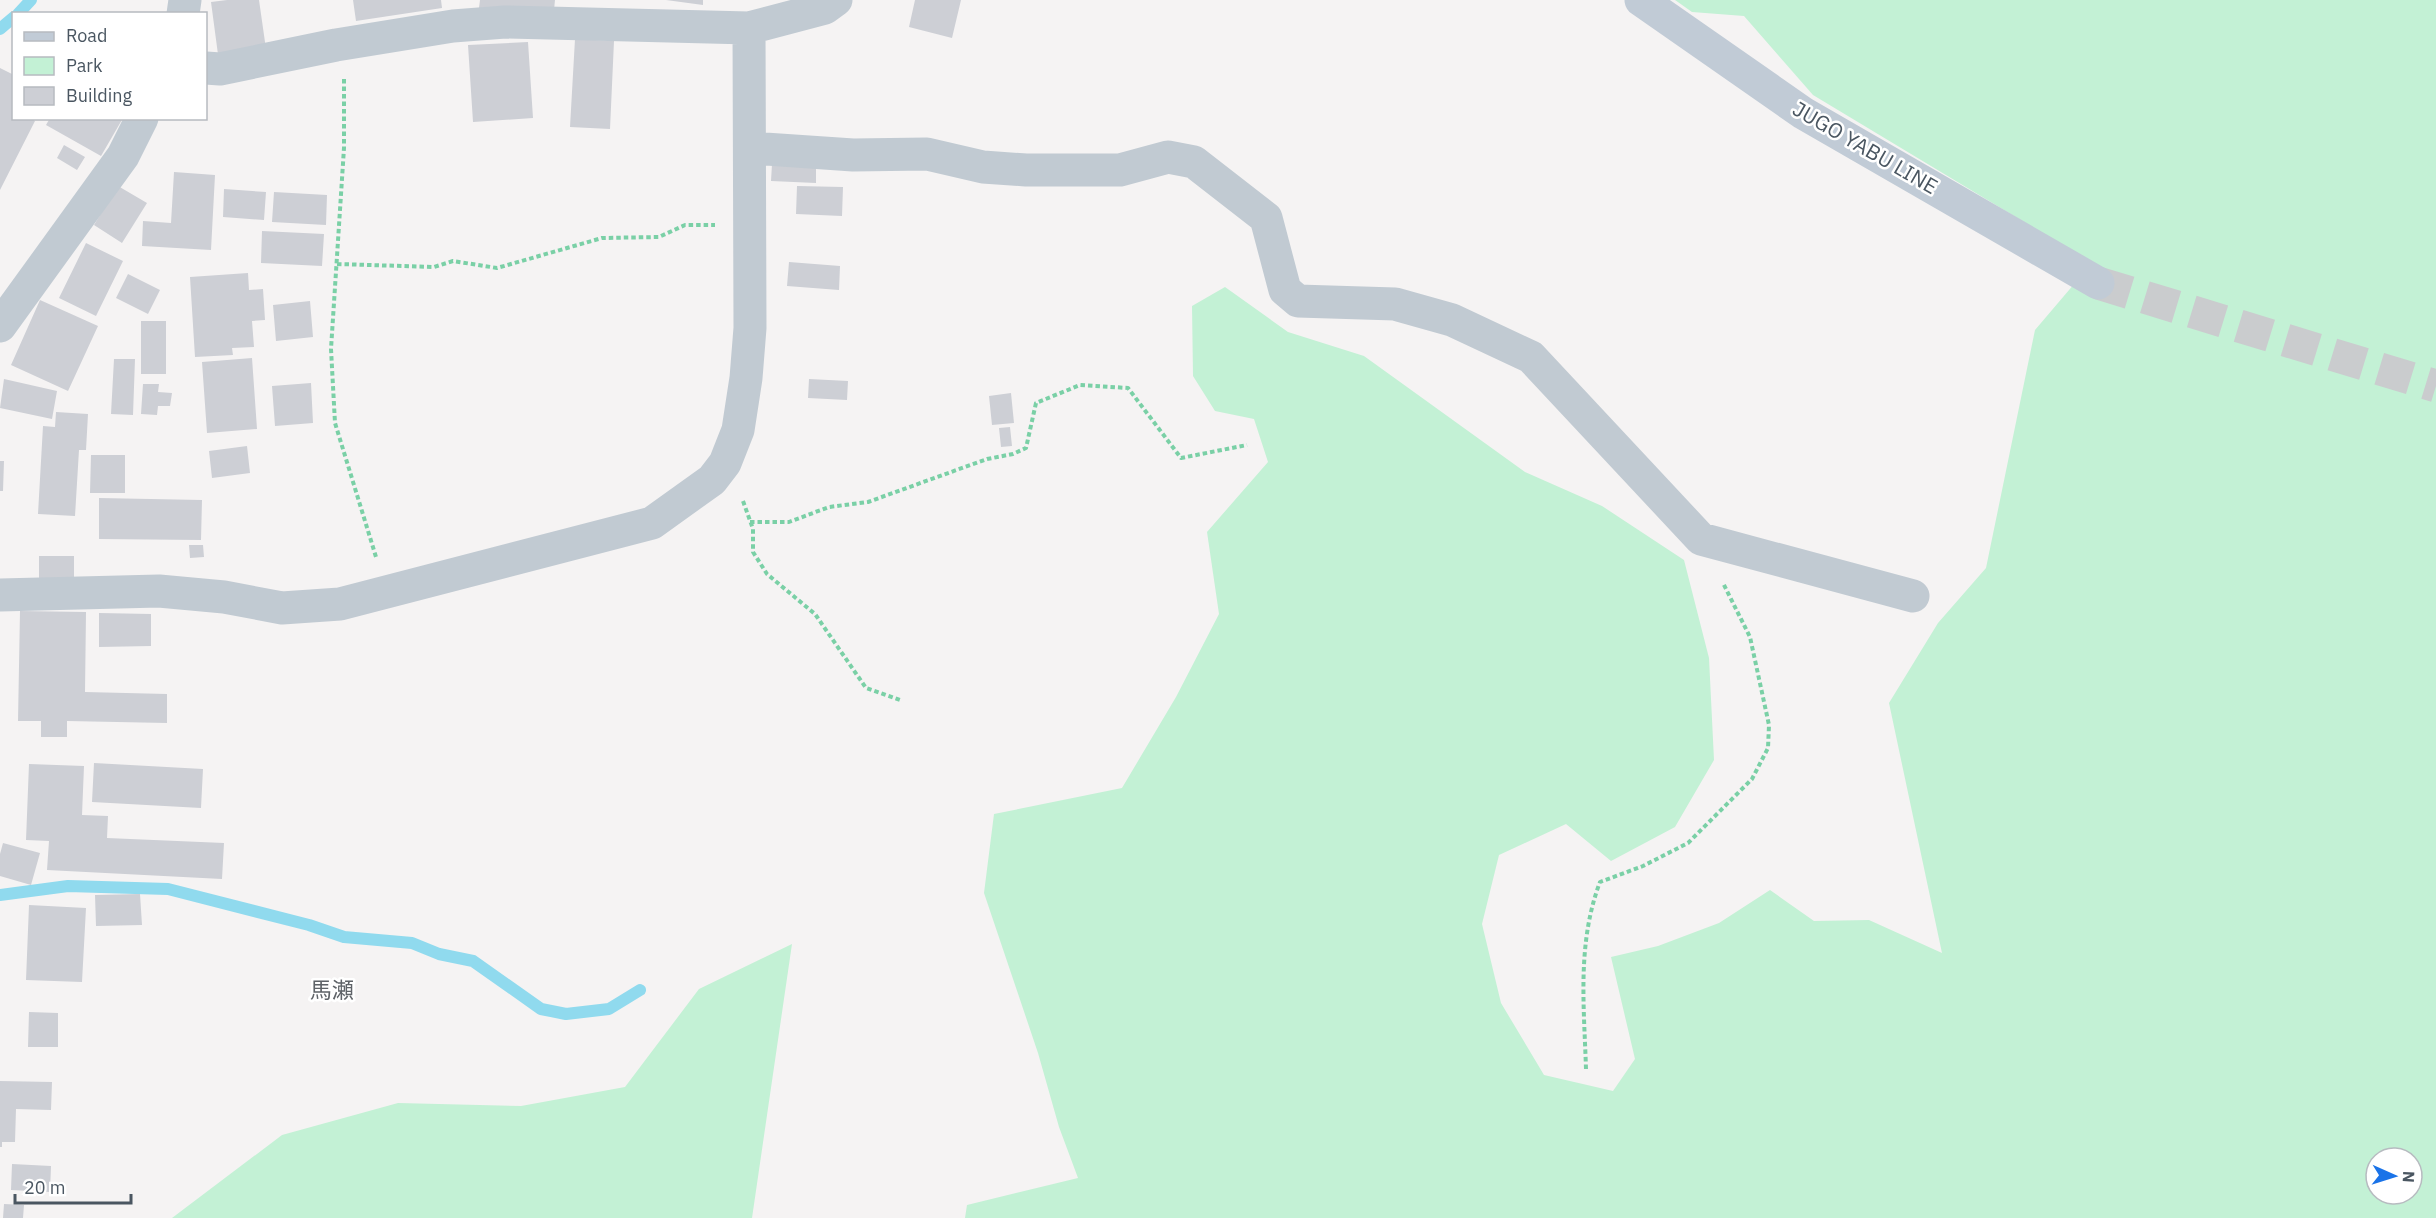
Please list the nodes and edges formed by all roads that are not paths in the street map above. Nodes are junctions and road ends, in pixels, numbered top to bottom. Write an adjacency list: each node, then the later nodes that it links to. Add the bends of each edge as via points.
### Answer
1 (836, 0): 4 (street, via 825,8)
2 (1641, 0): 8 (main road, JUGO YABU LINE, via 1803,113)
3 (567, 12): 4 (street); 5 (street, via 453,26 220,69)
4 (749, 28): 7 (street)
5 (207, 68)
6 (141, 120): 9 (street, via 123,156)
7 (751, 148): 10 (street, via 750,328 738,430 712,480 652,523 340,604 282,608 159,591); 11 (street, via 853,155 927,154 983,167 1026,170 1120,170 1168,157 1194,162 1266,219 1285,290 1298,301 1395,304 1452,320 1531,357 1701,539)
8 (2098, 283)
9 (0, 326)
10 (0, 595)
11 (1913, 596)

